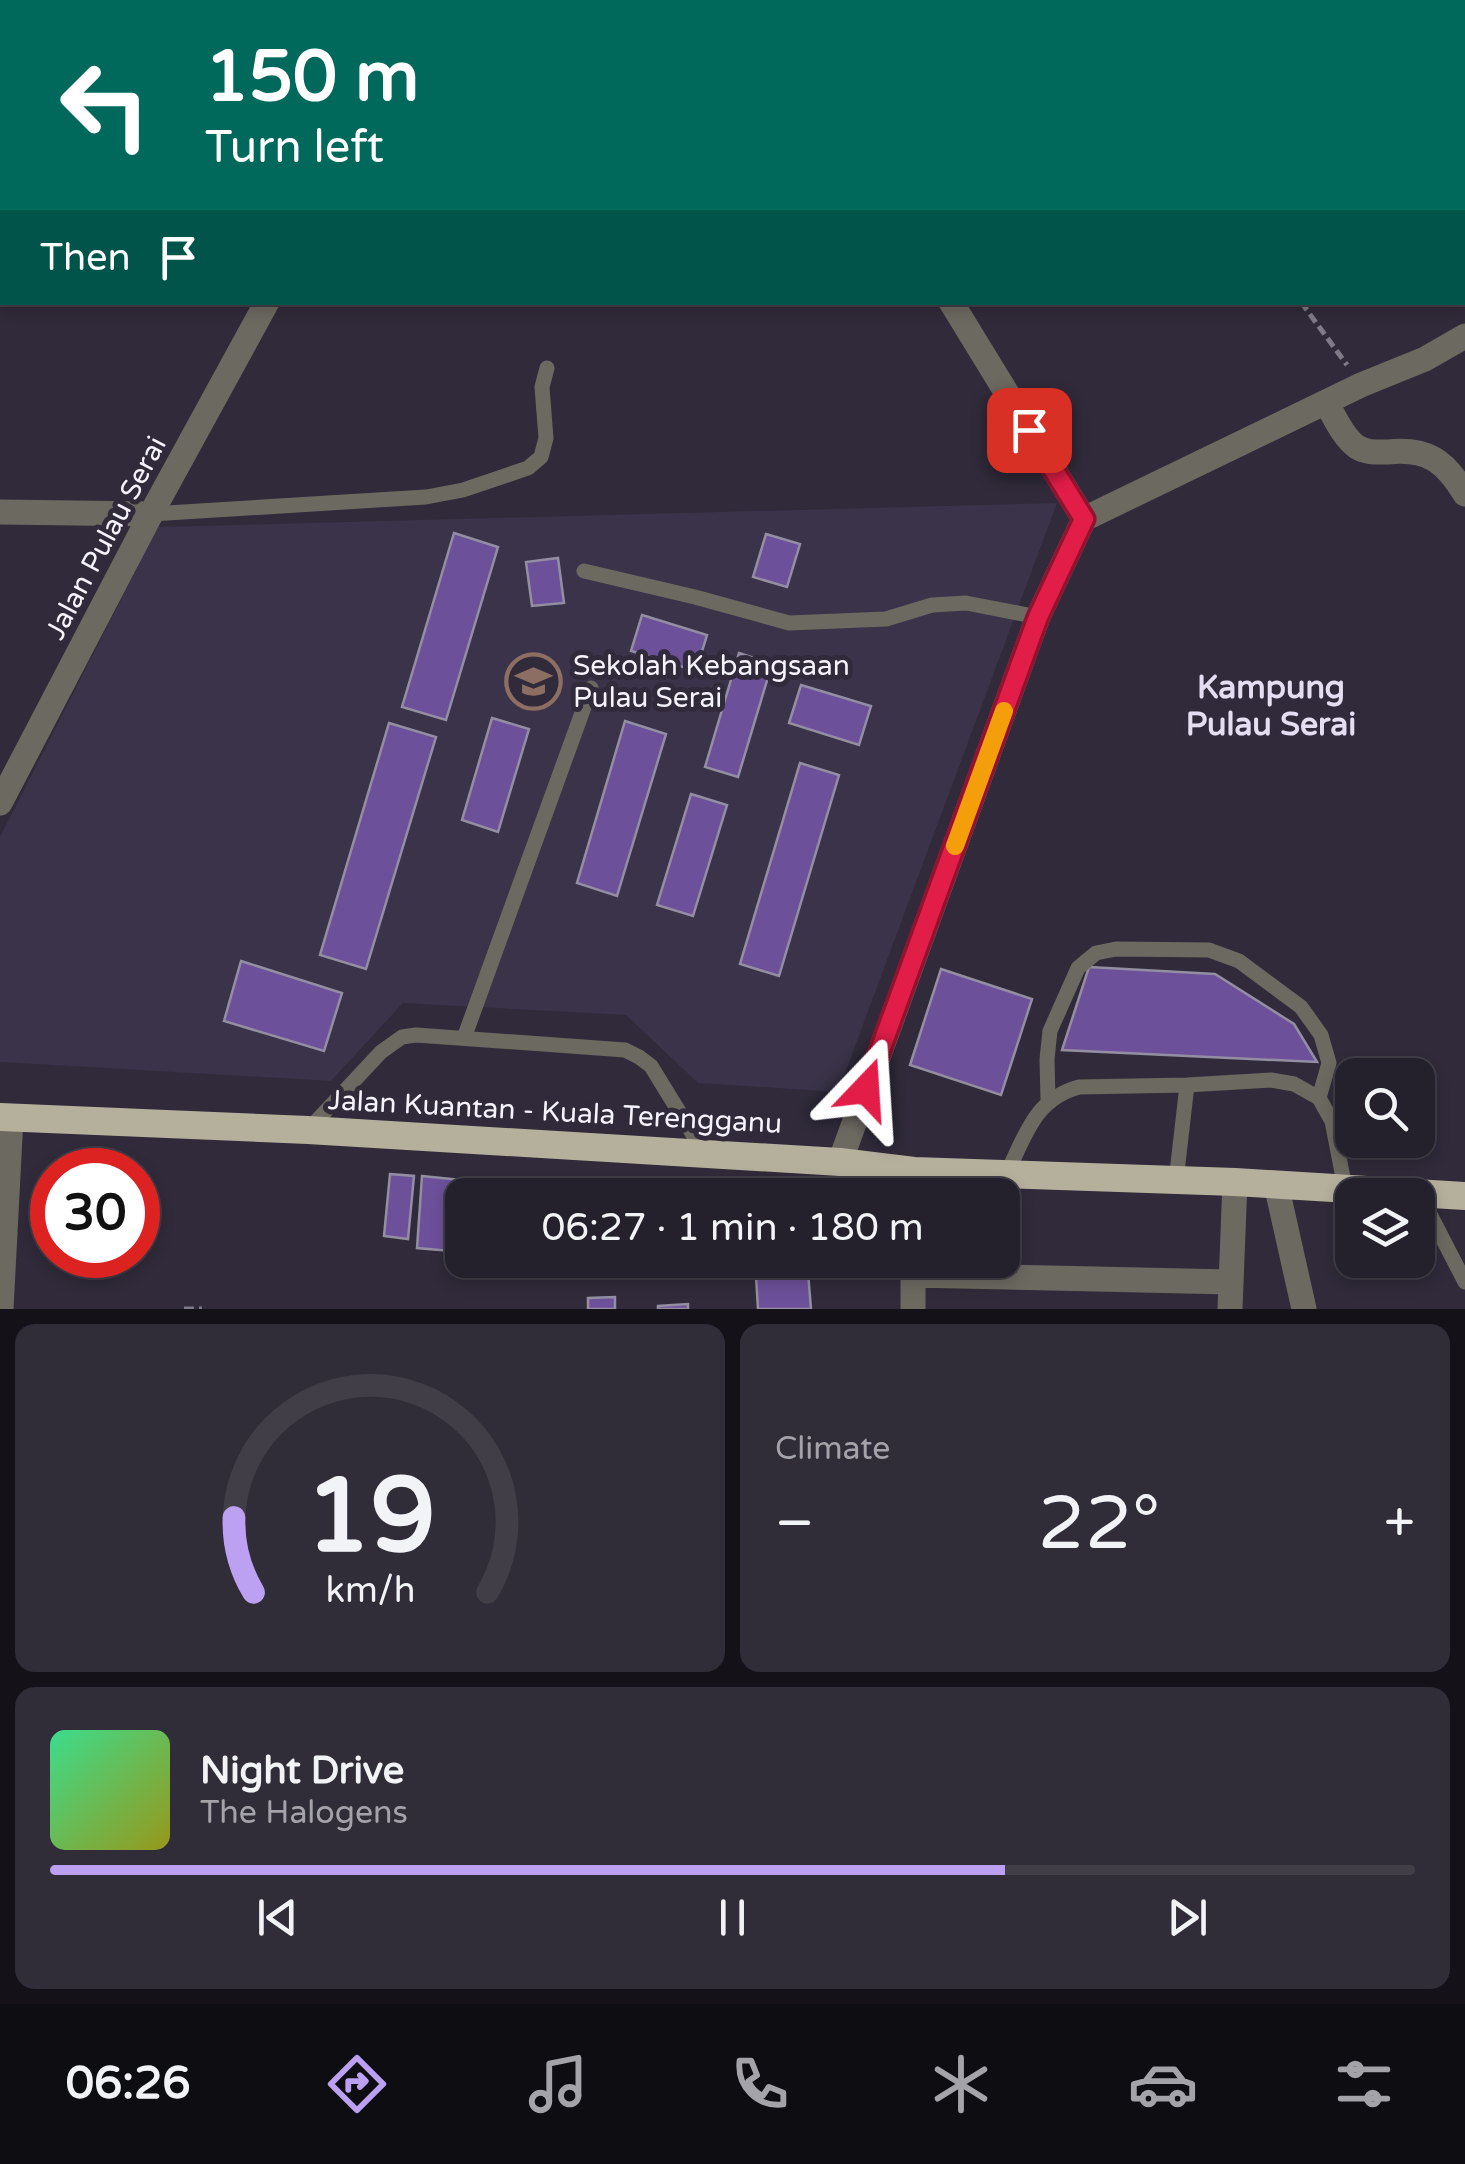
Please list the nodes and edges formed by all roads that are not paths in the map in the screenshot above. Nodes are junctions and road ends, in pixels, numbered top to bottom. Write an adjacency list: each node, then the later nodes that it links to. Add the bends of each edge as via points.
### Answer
1 (266, 305): 8 (street, Jalan Pulau Serai)
2 (953, 305): 9 (street)
3 (1465, 336): 5 (street)
4 (547, 368): 8 (lane, via 546,438 541,457 528,468 426,497)
5 (1326, 402): 6 (street, via 1358,448 1428,455 1450,470); 9 (street)
6 (1465, 494)
7 (0, 512): 8 (street)
8 (151, 514): 13 (street, Jalan Pulau Serai)
9 (1084, 519): 11 (street)
10 (584, 571): 11 (lane, via 789,623 886,620 932,605 966,603)
11 (1038, 617): 21 (street)
12 (591, 688): 14 (lane)
13 (0, 803)
14 (464, 1038): 19 (lane, via 416,1034 394,1042); 20 (lane, via 624,1050 640,1057)
15 (1188, 1085): 16 (lane, via 1271,1080); 17 (lane, via 1079,1087); 26 (lane)
16 (1319, 1098): 17 (lane, via 1328,1063 1321,1035 1301,1007 1239,961 1209,950 1116,949 1078,968 1050,1031); 25 (lane, via 1332,1122)
17 (1048, 1100): 22 (lane)
18 (6, 1118): 19 (highway, Jalan Kuantan - Kuala Terengganu); 37 (street)
19 (308, 1130): 20 (highway, Jalan Kuantan - Kuala Terengganu)
20 (705, 1154): 21 (highway, Jalan Kuantan - Kuala Terengganu)
21 (840, 1162): 23 (highway, Jalan Kuantan - Kuala Terengganu)
22 (1006, 1175): 24 (highway, Jalan Kuantan - Kuala Terengganu); 26 (highway, Jalan Kuantan - Kuala Terengganu)
23 (896, 1178)
24 (972, 1178)
25 (1344, 1178)
26 (1176, 1181): 27 (highway, Jalan Kuantan - Kuala Terengganu)
27 (1235, 1182): 28 (highway, Jalan Kuantan - Kuala Terengganu); 35 (street)
28 (1276, 1184): 29 (highway, Jalan Kuantan - Kuala Terengganu); 40 (street)
29 (1335, 1187)
30 (1435, 1195): 31 (highway, Jalan Kuantan - Kuala Terengganu)
31 (1465, 1196)
32 (1435, 1223): 36 (lane)
33 (1020, 1272): 35 (street)
34 (913, 1278): 38 (street)
35 (1231, 1282): 39 (street)
36 (1465, 1282)
37 (1, 1309)
38 (913, 1309)
39 (1230, 1309)
40 (1304, 1309)

